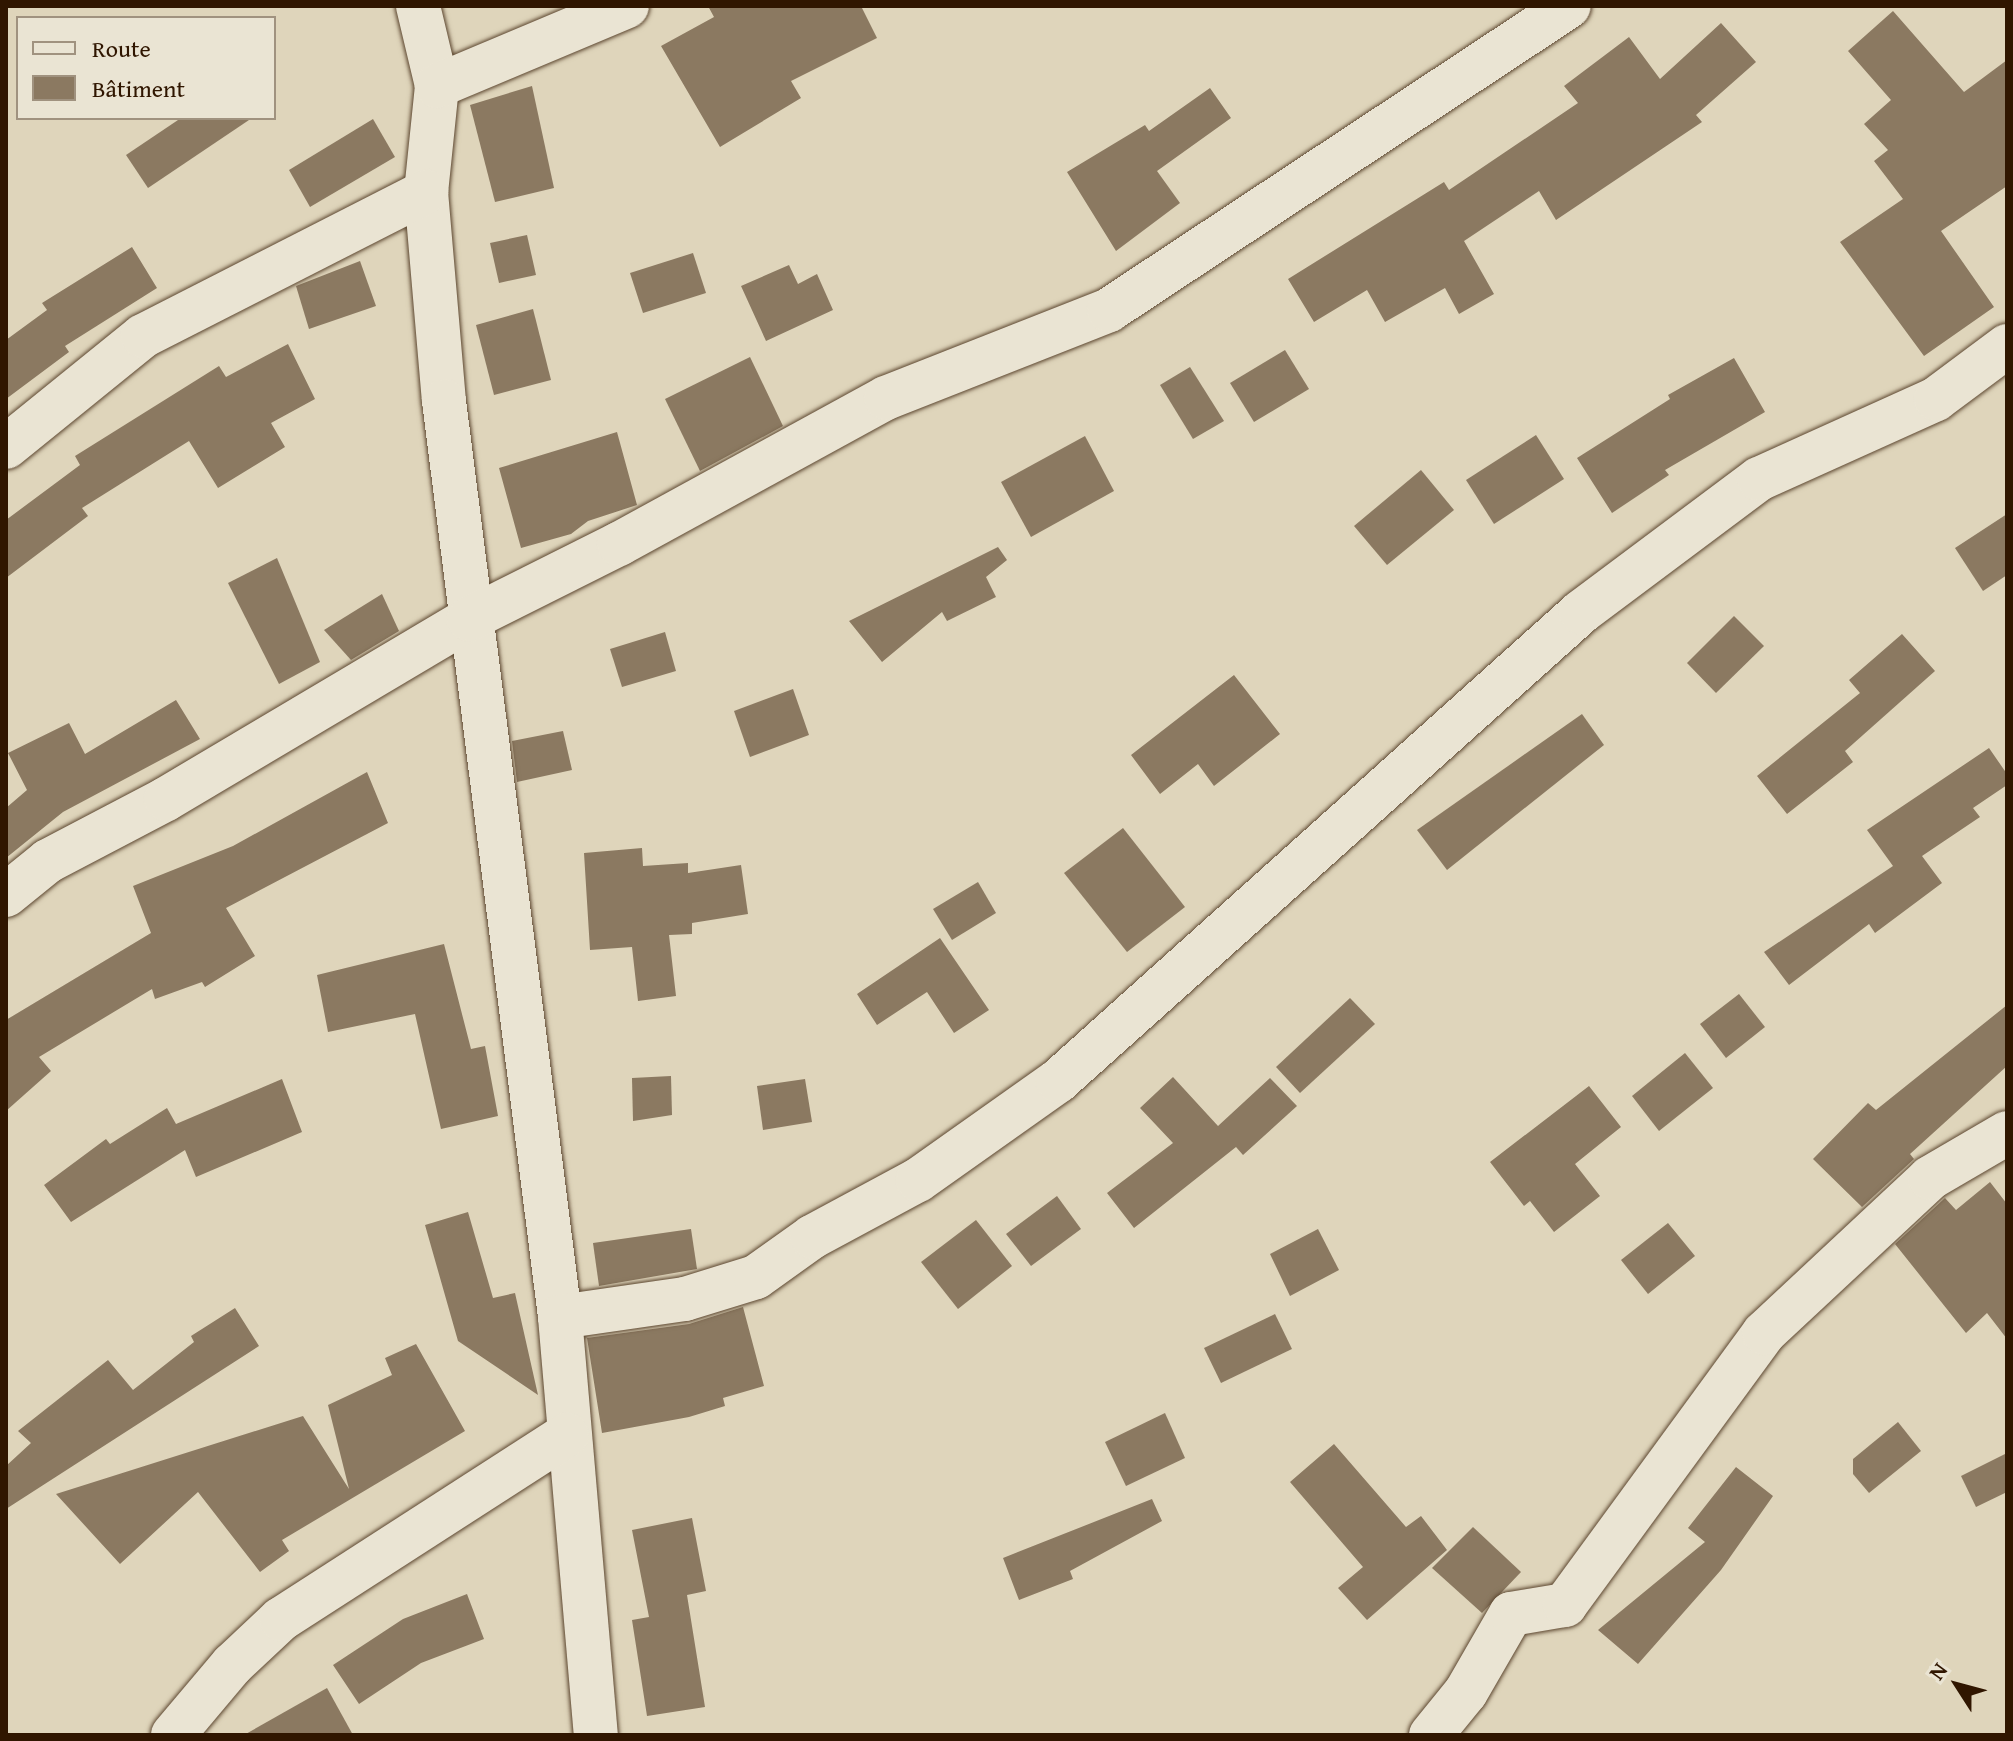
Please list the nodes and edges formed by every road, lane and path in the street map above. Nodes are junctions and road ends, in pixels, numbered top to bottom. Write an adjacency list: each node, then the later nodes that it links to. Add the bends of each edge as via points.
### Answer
1 (418, 6): 4 (street)
2 (627, 6): 4 (street)
3 (1569, 6): 8 (street, via 1109,310 886,398)
4 (437, 86): 5 (street)
5 (426, 192): 7 (street, via 143,336); 8 (street)
6 (2007, 346): 11 (street, via 1936,399 1759,479 1581,612 1058,1081 918,1180 812,1237 756,1277 685,1299)
7 (6, 447)
8 (469, 619): 9 (street, via 166,799 48,861); 11 (street)
9 (6, 895)
10 (2007, 1133): 15 (street, via 1930,1178 1764,1333 1565,1605 1511,1614 1466,1692)
11 (560, 1317): 12 (street)
12 (567, 1435): 13 (street, via 281,1619 232,1665); 14 (street)
13 (173, 1735)
14 (596, 1735)
15 (1431, 1735)

